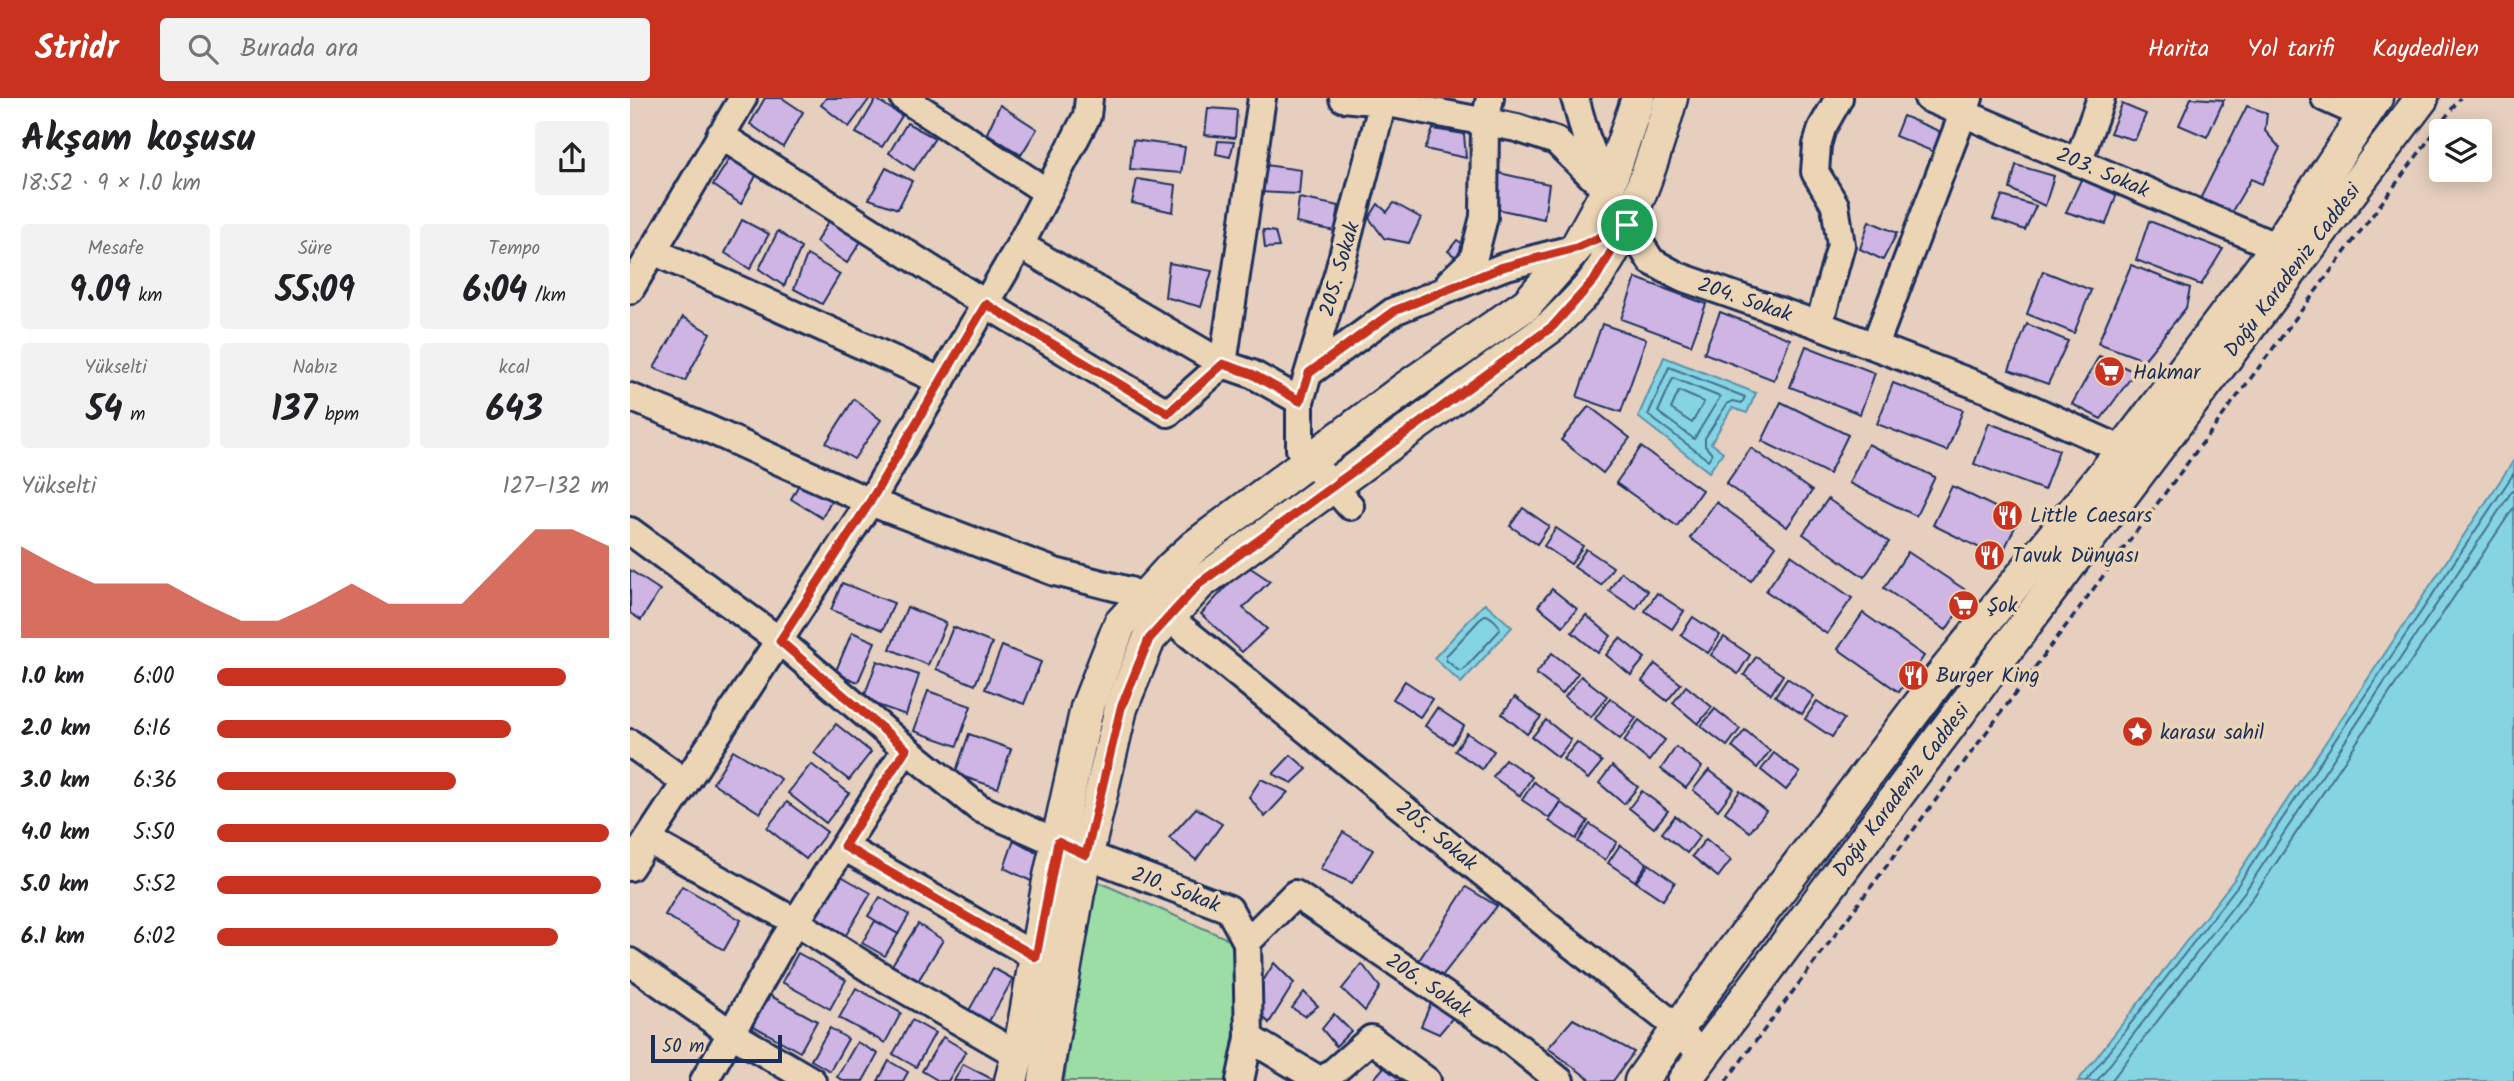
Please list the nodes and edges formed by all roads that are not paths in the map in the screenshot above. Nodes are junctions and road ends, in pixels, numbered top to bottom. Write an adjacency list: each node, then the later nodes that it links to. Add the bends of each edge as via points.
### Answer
1 (743, 98): 18 (street)
2 (904, 98): 21 (street)
3 (1089, 98): 21 (street, via 1087,116)
4 (1262, 98): 32 (street)
5 (1343, 98): 14 (street, 204. Sokak)
6 (1575, 98): 20 (street)
7 (1638, 98): 20 (main road)
8 (1671, 98): 22 (main road, via 1651,169)
9 (1839, 98): 30 (street, via 1817,145 1815,172 1835,205 1841,245)
10 (1928, 98): 15 (street, 203. Sokak)
11 (2101, 98): 19 (street)
12 (2325, 98): 16 (street)
13 (2422, 98): 37 (main road, Doğu Karadeniz Caddesi)
14 (1384, 100): 17 (street, 204. Sokak); 33 (street, 205. Sokak)
15 (1966, 105): 19 (street, 203. Sokak); 31 (street)
16 (2370, 106): 24 (main road, Doğu Karadeniz Caddesi)
17 (1488, 110): 20 (street, 204. Sokak, via 1517,128 1556,141); 28 (street, via 1484,217 1473,260)
18 (720, 135): 26 (street); 29 (street)
19 (2078, 162): 24 (street, 203. Sokak)
20 (1607, 191): 22 (street, 204. Sokak); 25 (main road)
21 (1047, 192): 23 (street)
22 (1627, 225): 25 (street); 30 (street, 204. Sokak, via 1651,261 1678,276); 39 (main road, via 1595,279 1553,326)
23 (1020, 245): 29 (street); 32 (street)
24 (2277, 247): 37 (main road, Doğu Karadeniz Caddesi)
25 (1576, 248): 28 (street, via 1503,267); 38 (main road, via 1527,304)
26 (653, 251): 27 (street); 34 (street)
27 (630, 290)
28 (1438, 293): 33 (street, via 1394,311)
29 (986, 304): 32 (street, via 1168,413); 34 (street)
30 (1819, 325): 31 (street, 204. Sokak)
31 (1875, 345): 37 (street, 204. Sokak, via 1987,389)
32 (1223, 364): 36 (street, via 1252,374)
33 (1309, 373): 36 (street, 205. Sokak)
34 (941, 381): 40 (street)
35 (630, 397): 40 (street, 205. Sokak)
36 (1300, 401): 38 (street, 205. Sokak, via 1300,449)
37 (2133, 458): 56 (main road, Doğu Karadeniz Caddesi, via 1942,675); 59 (main road, Doğu Karadeniz Caddesi)
38 (1310, 460): 39 (street, 205. Sokak); 42 (main road, via 1195,547)
39 (1341, 496): 43 (main road, via 1200,583)
40 (870, 502): 42 (street, 205. Sokak, via 1055,572 1130,591); 44 (street)
41 (630, 531): 44 (street, 210. Sokak)
42 (1142, 599): 43 (street, 205. Sokak); 50 (main road, via 1120,624 1087,708)
43 (1168, 617): 50 (main road, via 1149,639); 56 (street, 205. Sokak)
44 (780, 641): 46 (street, 210. Sokak); 47 (street)
45 (630, 743): 47 (street)
46 (906, 749): 49 (street); 50 (street, 210. Sokak, via 979,808)
47 (685, 782): 48 (street)
48 (648, 840): 51 (street); 52 (street)
49 (844, 846): 52 (street); 54 (street)
50 (1073, 849): 53 (street, 210. Sokak, via 1229,909); 54 (main road); 63 (main road, via 1078,892)
51 (630, 867)
52 (796, 922): 57 (street); 60 (street)
53 (1247, 942): 58 (street, 210. Sokak); 67 (street, 206. Sokak, via 1295,894 1502,1034)
54 (1036, 957): 60 (main road)
55 (630, 962): 57 (street)
56 (1678, 1028): 59 (street, 205. Sokak); 68 (main road, Doğu Karadeniz Caddesi)
57 (732, 1034): 61 (street); 62 (street)
58 (1249, 1038): 64 (street, 210. Sokak); 65 (street)
59 (1702, 1056): 69 (main road, Doğu Karadeniz Caddesi)
60 (1014, 1068)
61 (704, 1081)
62 (812, 1081)
63 (1045, 1081)
64 (1240, 1081)
65 (1322, 1081): 66 (street, via 1371,1039)
66 (1427, 1081)
67 (1560, 1081)
68 (1640, 1081)
69 (1684, 1081)

